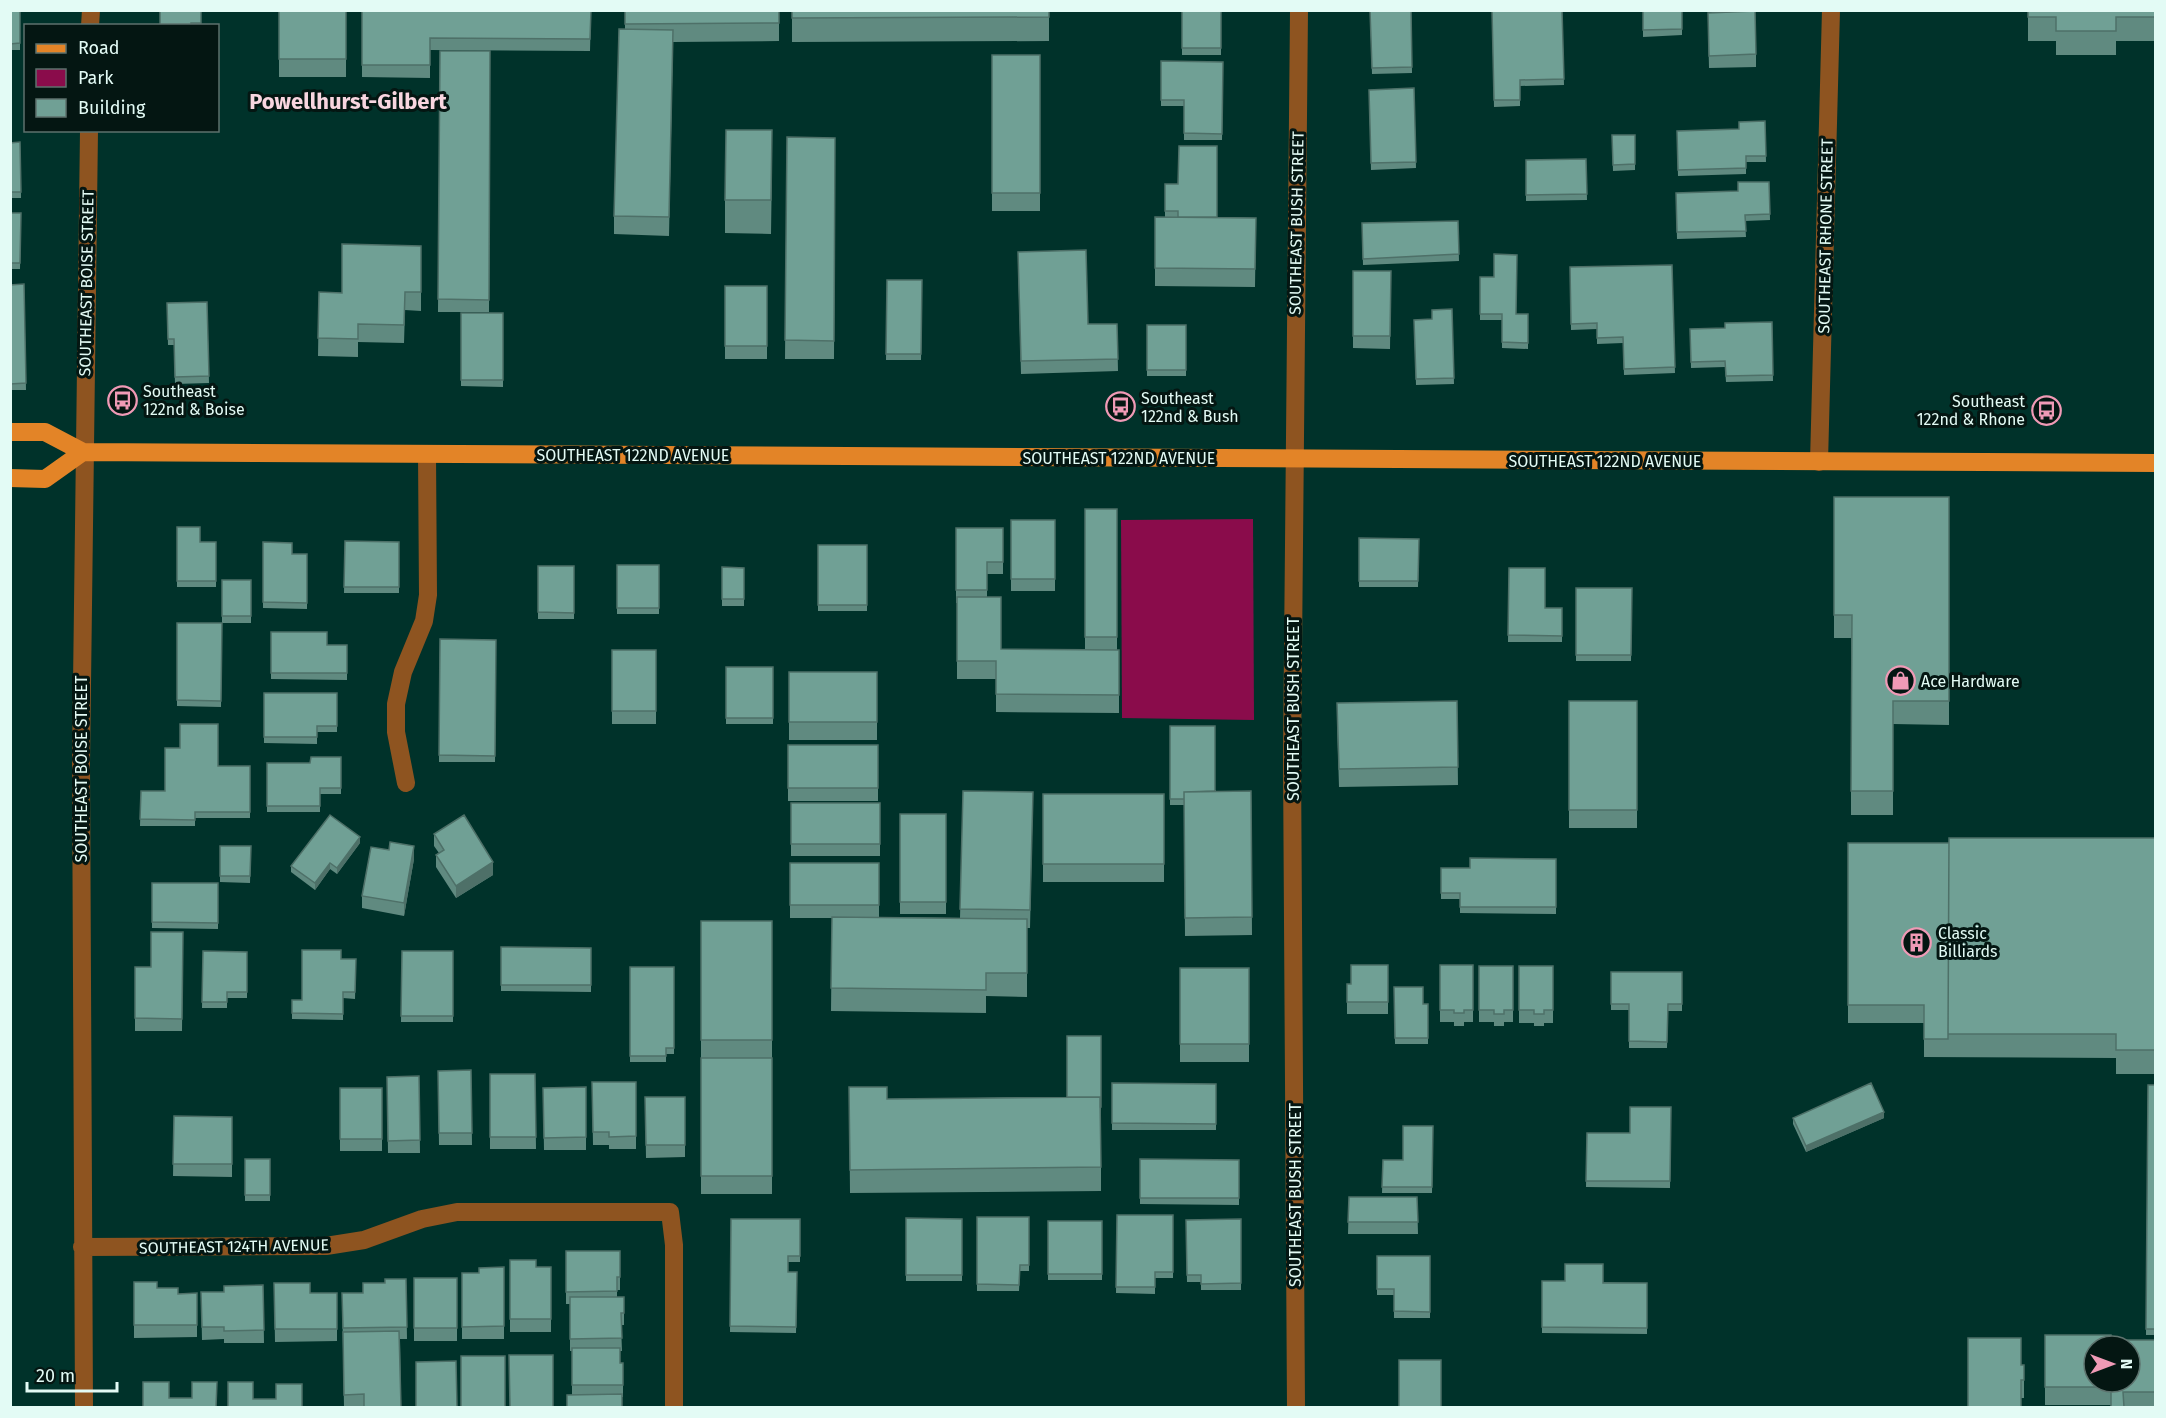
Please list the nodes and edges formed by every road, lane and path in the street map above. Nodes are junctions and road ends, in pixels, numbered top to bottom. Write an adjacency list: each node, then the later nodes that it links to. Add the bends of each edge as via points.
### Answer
1 (1299, 10): 7 (street, SOUTHEAST BUSH STREET)
2 (1831, 10): 8 (street, SOUTHEAST RHONE STREET)
3 (89, 132): 5 (street, SOUTHEAST BOISE STREET)
4 (10, 432): 5 (main road, SOUTHEAST 122ND AVENUE, via 45,432)
5 (83, 452): 6 (main road, SOUTHEAST 122ND AVENUE); 10 (main road, via 45,479); 12 (street, SOUTHEAST BOISE STREET)
6 (427, 454): 7 (main road, SOUTHEAST 122ND AVENUE); 11 (street, via 428,595 424,621 403,672 396,704 396,732)
7 (1294, 460): 8 (main road, SOUTHEAST 122ND AVENUE); 15 (street, SOUTHEAST BUSH STREET)
8 (1819, 462): 9 (main road, SOUTHEAST 122ND AVENUE)
9 (2156, 463)
10 (10, 478)
11 (406, 783)
12 (82, 1247): 13 (street, SOUTHEAST BOISE STREET); 14 (street, SOUTHEAST 124TH AVENUE, via 326,1246 364,1240 422,1219 456,1212 670,1212 674,1245)
13 (84, 1407)
14 (674, 1407)
15 (1296, 1407)

